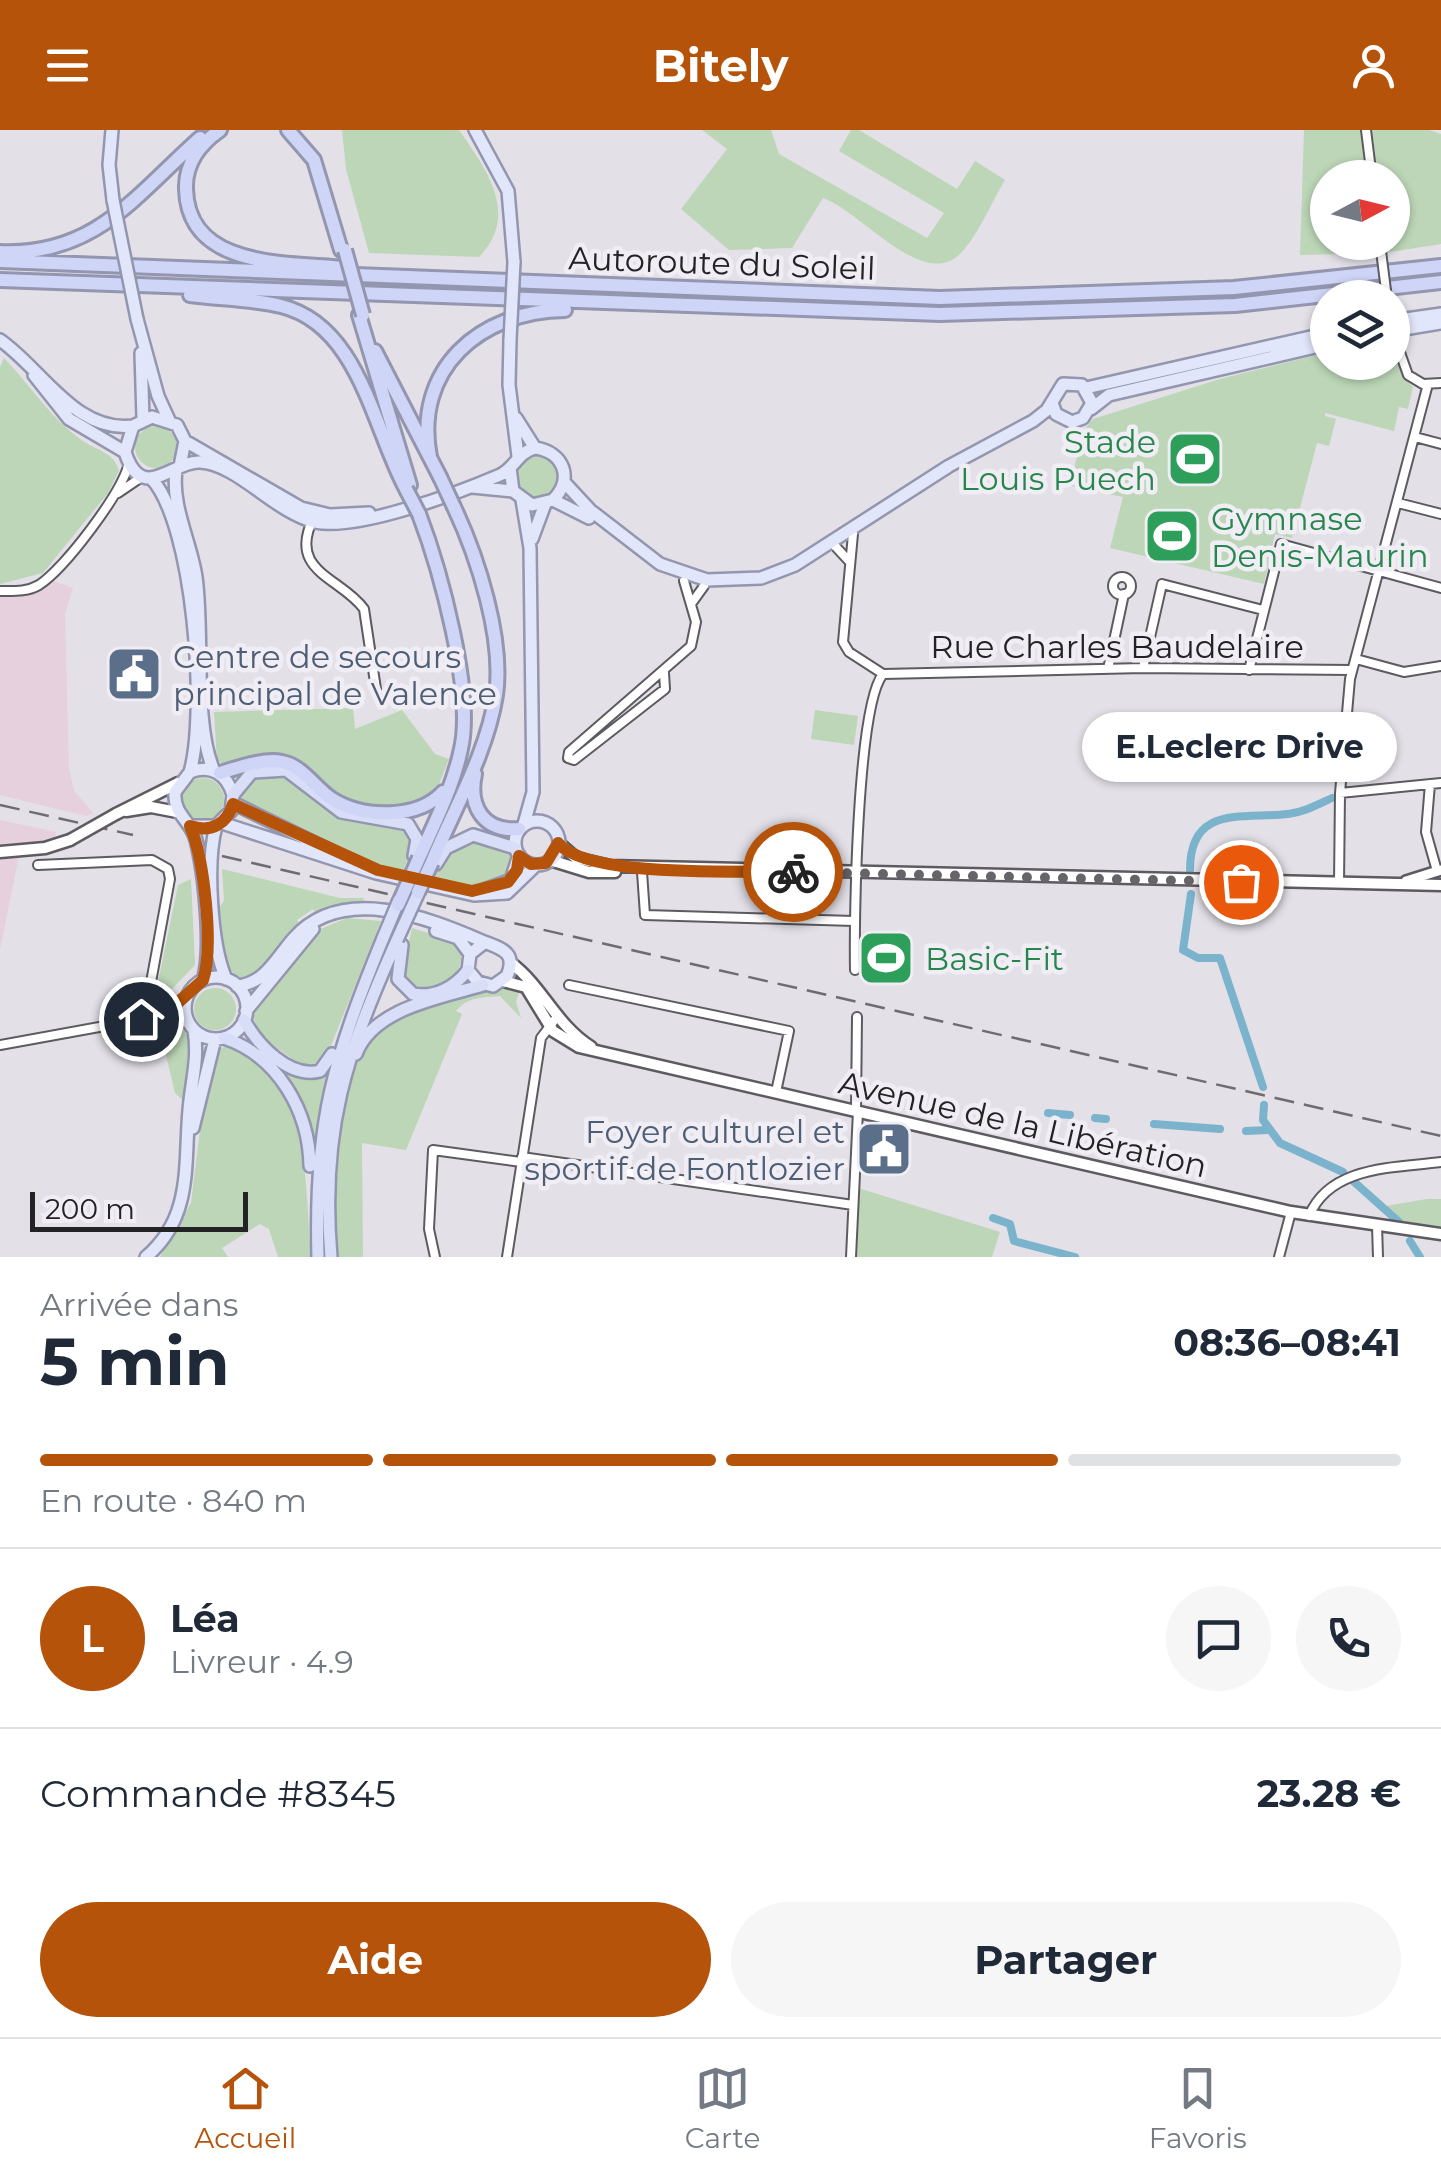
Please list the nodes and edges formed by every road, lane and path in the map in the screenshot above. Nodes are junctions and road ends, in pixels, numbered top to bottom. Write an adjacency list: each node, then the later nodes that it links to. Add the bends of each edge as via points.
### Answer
1 (112, 130): 21 (main road, bridge, via 113,200)
2 (210, 130): 10 (highway, via 90,236 52,249)
3 (220, 130): 14 (highway, via 196,152 186,182 193,218 213,242 256,260)
4 (288, 130): 9 (highway, via 314,160)
5 (298, 130): 9 (highway, via 322,163)
6 (475, 130): 33 (main road, bridge, via 508,191 514,262)
7 (1366, 130): 8 (street)
8 (1370, 160)
9 (343, 250): 19 (highway, bridge)
10 (0, 252)
11 (0, 261): 14 (highway, Autoroute du Soleil)
12 (1441, 266): 14 (highway, Autoroute du Soleil, via 1234,288 1010,298)
13 (0, 280): 16 (highway, Autoroute du Soleil)
14 (442, 280)
15 (1441, 282): 17 (highway, Autoroute du Soleil, via 1132,310)
16 (109, 285): 17 (highway, Autoroute du Soleil); 48 (highway, via 264,303 314,320 346,355)
17 (738, 310): 43 (highway, via 550,310 495,325 460,350 434,388 426,422)
18 (1441, 314): 20 (main road)
19 (361, 315): 43 (highway); 48 (highway)
20 (1410, 318)
21 (137, 320): 36 (main road); 37 (main road)
22 (1441, 323): 23 (main road)
23 (1410, 327)
24 (1310, 337): 31 (main road)
25 (0, 340): 27 (main road)
26 (1310, 348): 34 (main road, via 1108,395)
27 (28, 362): 37 (main road, via 76,410 114,428); 42 (main road, via 57,408)
28 (1410, 376): 30 (street)
29 (1441, 383): 30 (street)
30 (1426, 384): 38 (street)
31 (1086, 388): 32 (main road, via 1063,384); 34 (main road)
32 (1052, 403): 35 (main road); 47 (main road, via 795,565 761,578 708,580 660,564)
33 (510, 404): 41 (main road); 44 (main road)
34 (1090, 408): 35 (main road, via 1077,421)
35 (1060, 419): 56 (main road, via 970,461)
36 (169, 420): 37 (main road); 39 (main road)
37 (138, 423): 42 (main road)
38 (1415, 437): 40 (street); 53 (street)
39 (186, 441): 45 (main road); 55 (main road)
40 (1441, 444)
41 (535, 448): 44 (main road); 47 (main road, via 556,456)
42 (127, 458): 46 (main road); 50 (street)
43 (430, 458): 77 (highway, bridge, via 478,567 495,654 495,698)
44 (514, 462): 49 (main road); 51 (main road)
45 (178, 468): 46 (main road); 55 (main road, via 208,464 276,506); 79 (main road, via 176,490 198,592 206,745)
46 (147, 477): 50 (street); 78 (main road, via 165,498 189,582 195,705)
47 (564, 483): 52 (main road)
48 (408, 488): 81 (highway, bridge, via 439,570 450,630 463,733)
49 (461, 488): 51 (main road); 55 (main road, via 358,523)
50 (115, 496): 64 (street, via 44,582)
51 (517, 496): 52 (main road); 58 (main road)
52 (549, 502): 58 (main road); 61 (main road, via 578,510)
53 (1398, 502): 54 (street); 60 (street)
54 (1441, 514)
55 (314, 517): 76 (street, via 308,554 316,570 364,609)
56 (853, 534): 57 (main road); 59 (street)
57 (835, 546): 59 (street); 62 (main road, via 763,584)
58 (530, 548): 84 (main road)
59 (849, 564): 75 (street, via 844,642)
60 (1379, 570): 63 (street); 67 (street, via 1281,544); 68 (street)
61 (684, 581): 62 (main road); 66 (street)
62 (704, 586): 66 (street)
63 (1441, 588)
64 (0, 591)
65 (1124, 594): 71 (street)
66 (691, 604): 74 (street, via 694,638)
67 (1263, 610): 70 (street, via 1162,584); 72 (street)
68 (1356, 659): 69 (street, via 1404,672); 73 (street)
69 (1441, 666)
70 (1143, 668): 71 (street, Rue Charles Baudelaire); 72 (street, Rue Charles Baudelaire)
71 (1108, 669): 75 (street, Rue Charles Baudelaire)
72 (1249, 670): 73 (street, Rue Charles Baudelaire)
73 (1352, 670): 85 (street)
74 (664, 673): 74 (street, via 665,689 574,760 568,758)
75 (883, 674): 103 (street, via 866,754)
76 (376, 689)
77 (481, 747): 92 (highway, via 472,788 478,812 491,826); 96 (highway)
78 (190, 772): 79 (main road); 80 (main road)
79 (217, 772): 81 (highway, via 282,762 337,802 375,812 424,808); 86 (main road)
80 (178, 783): 87 (main road); 88 (main road)
81 (452, 783): 96 (highway)
82 (1441, 783): 83 (street)
83 (1430, 784): 85 (street); 101 (street, via 1426,832)
84 (533, 792): 89 (main road); 92 (main road)
85 (1340, 793): 104 (street)
86 (233, 799): 90 (main road); 95 (main road, via 358,864 462,889 504,885 515,873); 96 (highway, via 252,772 286,770 341,812 405,822)
87 (177, 812): 88 (main road, via 151,807); 91 (main road)
88 (116, 814): 94 (main road, bridge, via 70,840)
89 (544, 822): 92 (main road); 93 (main road)
90 (219, 824): 91 (main road); 99 (main road, via 376,873 474,895 507,893); 118 (main road, via 212,886 220,962)
91 (190, 826): 116 (main road, via 200,858)
92 (522, 827): 95 (main road)
93 (558, 843): 97 (main road); 100 (main road, via 597,864)
94 (0, 852)
95 (517, 852): 96 (highway, via 473,835); 99 (main road)
96 (425, 860): 107 (highway, bridge); 108 (highway, bridge)
97 (550, 860): 99 (main road); 102 (main road, via 590,872)
98 (38, 865): 124 (street, via 152,860 168,869 152,982)
99 (536, 865)
100 (681, 868): 102 (main road); 103 (main road)
101 (1439, 871): 105 (street)
102 (642, 872): 109 (street, via 642,910 648,916)
103 (854, 874): 104 (main road); 109 (street)
104 (1339, 884): 105 (main road)
105 (1388, 884): 106 (main road)
106 (1441, 885)
107 (418, 892): 108 (highway, bridge)
108 (404, 908): 110 (highway, bridge); 119 (highway, bridge)
109 (854, 921): 115 (street)
110 (400, 941): 114 (highway, via 398,976 412,994 452,986); 132 (highway, via 352,1043)
111 (484, 943): 112 (main road); 113 (main road, via 502,947); 118 (main road, via 455,928 340,909 305,927 264,976)
112 (470, 954): 114 (main road); 123 (main road, via 458,938 432,930 364,915 333,918 307,935)
113 (511, 963): 117 (main road); 126 (main road, Avenue de la Libération, via 532,980)
114 (468, 970): 120 (main road)
115 (855, 970)
116 (203, 980): 118 (main road); 122 (main road)
117 (502, 981): 120 (main road); 126 (main road, Avenue de la Libération, via 526,987)
118 (232, 982): 123 (main road)
119 (365, 982): 123 (highway, via 328,1065 315,1073 286,1065); 143 (highway, via 338,1050 320,1129)
120 (482, 985): 132 (highway, via 374,1026 359,1046)
121 (570, 985): 130 (street, via 788,1031)
122 (188, 995): 124 (street); 127 (main road)
123 (245, 1015): 128 (main road)
124 (154, 1017): 127 (street); 129 (street)
125 (857, 1017): 131 (street)
126 (551, 1022): 130 (main road, Avenue de la Libération, via 596,1050); 134 (street, via 540,1038)
127 (192, 1027): 128 (main road); 133 (main road)
128 (220, 1038): 133 (main road); 143 (highway, via 263,1058 302,1116)
129 (0, 1044)
130 (776, 1092): 131 (main road, Avenue de la Libération)
131 (857, 1111): 136 (street); 137 (main road, Avenue de la Libération)
132 (332, 1125): 144 (highway)
133 (189, 1147): 142 (main road, via 180,1212)
134 (522, 1160): 136 (street); 141 (street, via 434,1150); 146 (street)
135 (1441, 1162): 138 (street, via 1352,1174)
136 (853, 1205): 147 (street)
137 (1291, 1212): 138 (main road, Avenue de la Libération); 148 (street)
138 (1310, 1216): 139 (main road, Avenue de la Libération)
139 (1377, 1225): 140 (main road, Avenue de la Libération); 149 (street)
140 (1439, 1234)
141 (434, 1256): 145 (street)
142 (146, 1257)
143 (318, 1257)
144 (331, 1257)
145 (419, 1257)
146 (506, 1257)
147 (851, 1257)
148 (1279, 1257)
149 (1378, 1257)

